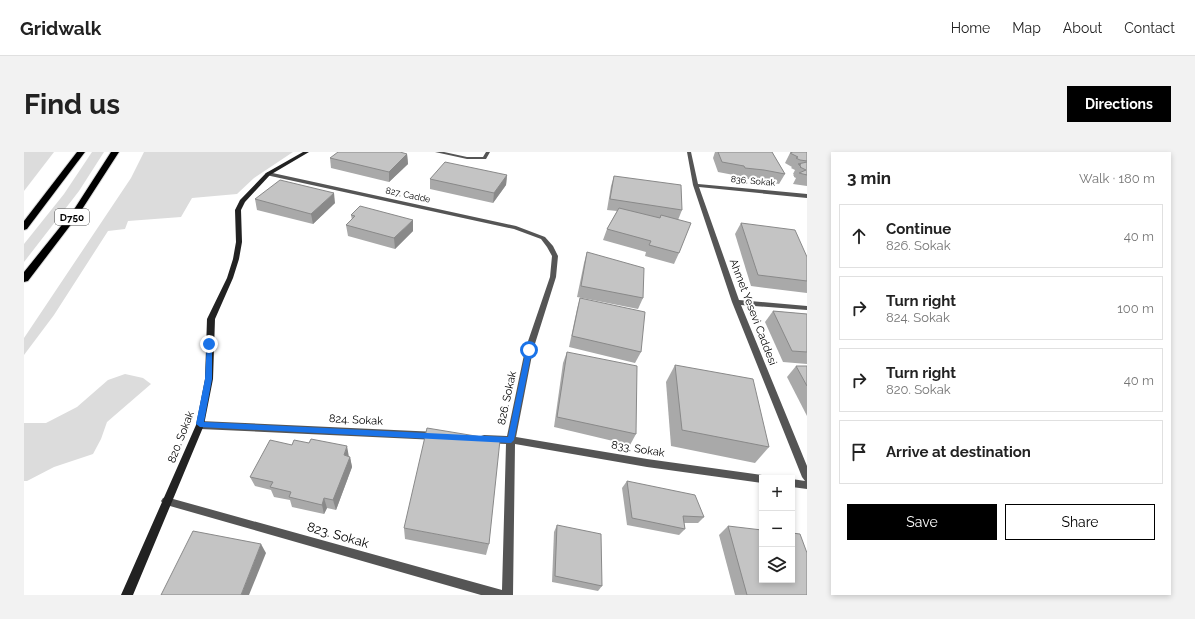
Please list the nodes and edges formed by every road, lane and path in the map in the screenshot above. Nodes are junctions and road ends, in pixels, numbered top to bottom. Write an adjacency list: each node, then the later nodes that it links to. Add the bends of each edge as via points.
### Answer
1 (81, 152): 10 (highway, D750)
2 (115, 152): 12 (highway, D750, via 76,212)
3 (307, 152): 7 (street, 820. Sokak)
4 (437, 152): 5 (street, via 467,158 484,158)
5 (488, 152)
6 (689, 152): 8 (street, Ahmet Yesevi Caddesi)
7 (268, 174): 11 (street, 827. Cadde, via 516,228); 15 (street, 820. Sokak, via 242,201 238,210 239,242 236,258 230,278 211,319 209,379)
8 (696, 185): 9 (street, 836. Sokak); 13 (street, Ahmet Yesevi Caddesi)
9 (807, 196)
10 (24, 227)
11 (543, 238): 18 (street, 826. Sokak, via 555,256 553,277 529,350)
12 (24, 279)
13 (736, 302): 14 (street); 19 (street, Ahmet Yesevi Caddesi)
14 (807, 308)
15 (200, 424): 16 (street, 824. Sokak); 23 (street, 820. Sokak)
16 (447, 437)
17 (471, 438): 18 (street)
18 (511, 440): 20 (street, 833. Sokak); 26 (street, 826. Sokak)
19 (807, 477)
20 (759, 479)
21 (795, 483): 22 (street)
22 (807, 485)
23 (166, 501): 24 (street, 820. Sokak); 25 (street, 823. Sokak)
24 (127, 595)
25 (501, 595)
26 (508, 595)

